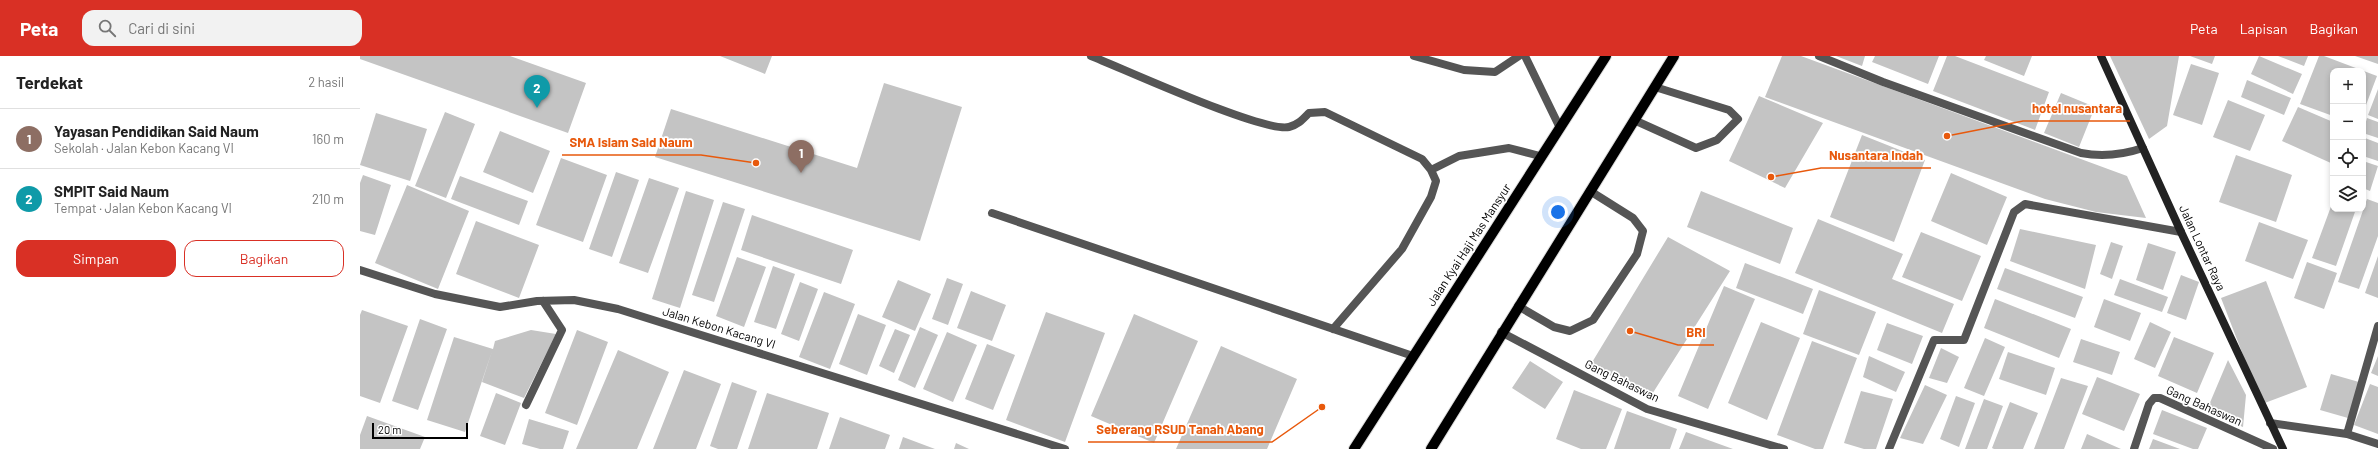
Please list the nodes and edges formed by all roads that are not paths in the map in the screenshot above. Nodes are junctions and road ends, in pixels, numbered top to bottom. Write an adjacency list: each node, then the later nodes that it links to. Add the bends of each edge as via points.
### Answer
1 (1091, 56): 14 (street, via 1255,122 1288,127 1300,122 1309,113 1325,112 1422,158)
2 (1414, 56): 3 (street, via 1464,70 1495,72)
3 (1519, 56)
4 (1525, 56): 11 (street)
5 (1606, 56): 11 (main road, Jalan Kyai Haji Mas Mansyur)
6 (1674, 56): 9 (main road)
7 (1818, 56): 12 (street, via 2081,153 2094,156 2124,154)
8 (2101, 56): 12 (street, Jalan Lontar Raya)
9 (1654, 87): 10 (main road); 10 (street, via 1729,110 1738,119 1717,140 1696,148)
10 (1634, 120): 15 (main road)
11 (1560, 128): 13 (main road, Jalan Kyai Haji Mas Mansyur)
12 (2143, 148): 17 (street, Jalan Lontar Raya)
13 (1540, 156): 14 (street, via 1509,148 1459,156); 24 (main road, Jalan Kyai Haji Mas Mansyur)
14 (1431, 170): 22 (street, via 1436,181 1431,197 1402,249)
15 (1590, 191): 20 (main road); 20 (street, via 1619,208 1643,231 1637,254 1593,320 1570,331 1554,327)
16 (992, 213): 22 (street)
17 (2181, 232): 26 (street, Jalan Lontar Raya); 33 (street, via 2025,204 2014,212 1964,340 1934,340)
18 (360, 270): 19 (street, Jalan Kebon Kacang VI, via 435,294 500,307)
19 (543, 301): 25 (street, via 562,330); 29 (street, Jalan Kebon Kacang VI, via 574,300 618,309)
20 (1518, 306): 23 (main road)
21 (2378, 326): 27 (street)
22 (1333, 329): 24 (street)
23 (1501, 332): 31 (main road); 32 (street, Gang Bahaswan, via 1647,409)
24 (1413, 356): 30 (main road, Jalan Kyai Haji Mas Mansyur)
25 (526, 405)
26 (2270, 423): 27 (street); 36 (street, Jalan Lontar Raya)
27 (2347, 434): 28 (street)
28 (2378, 444)
29 (1065, 449)
30 (1354, 449)
31 (1430, 449)
32 (1784, 449)
33 (1889, 449)
34 (2134, 449): 35 (street, Gang Bahaswan, via 2149,404 2154,398 2160,398)
35 (2273, 449)
36 (2283, 449)

